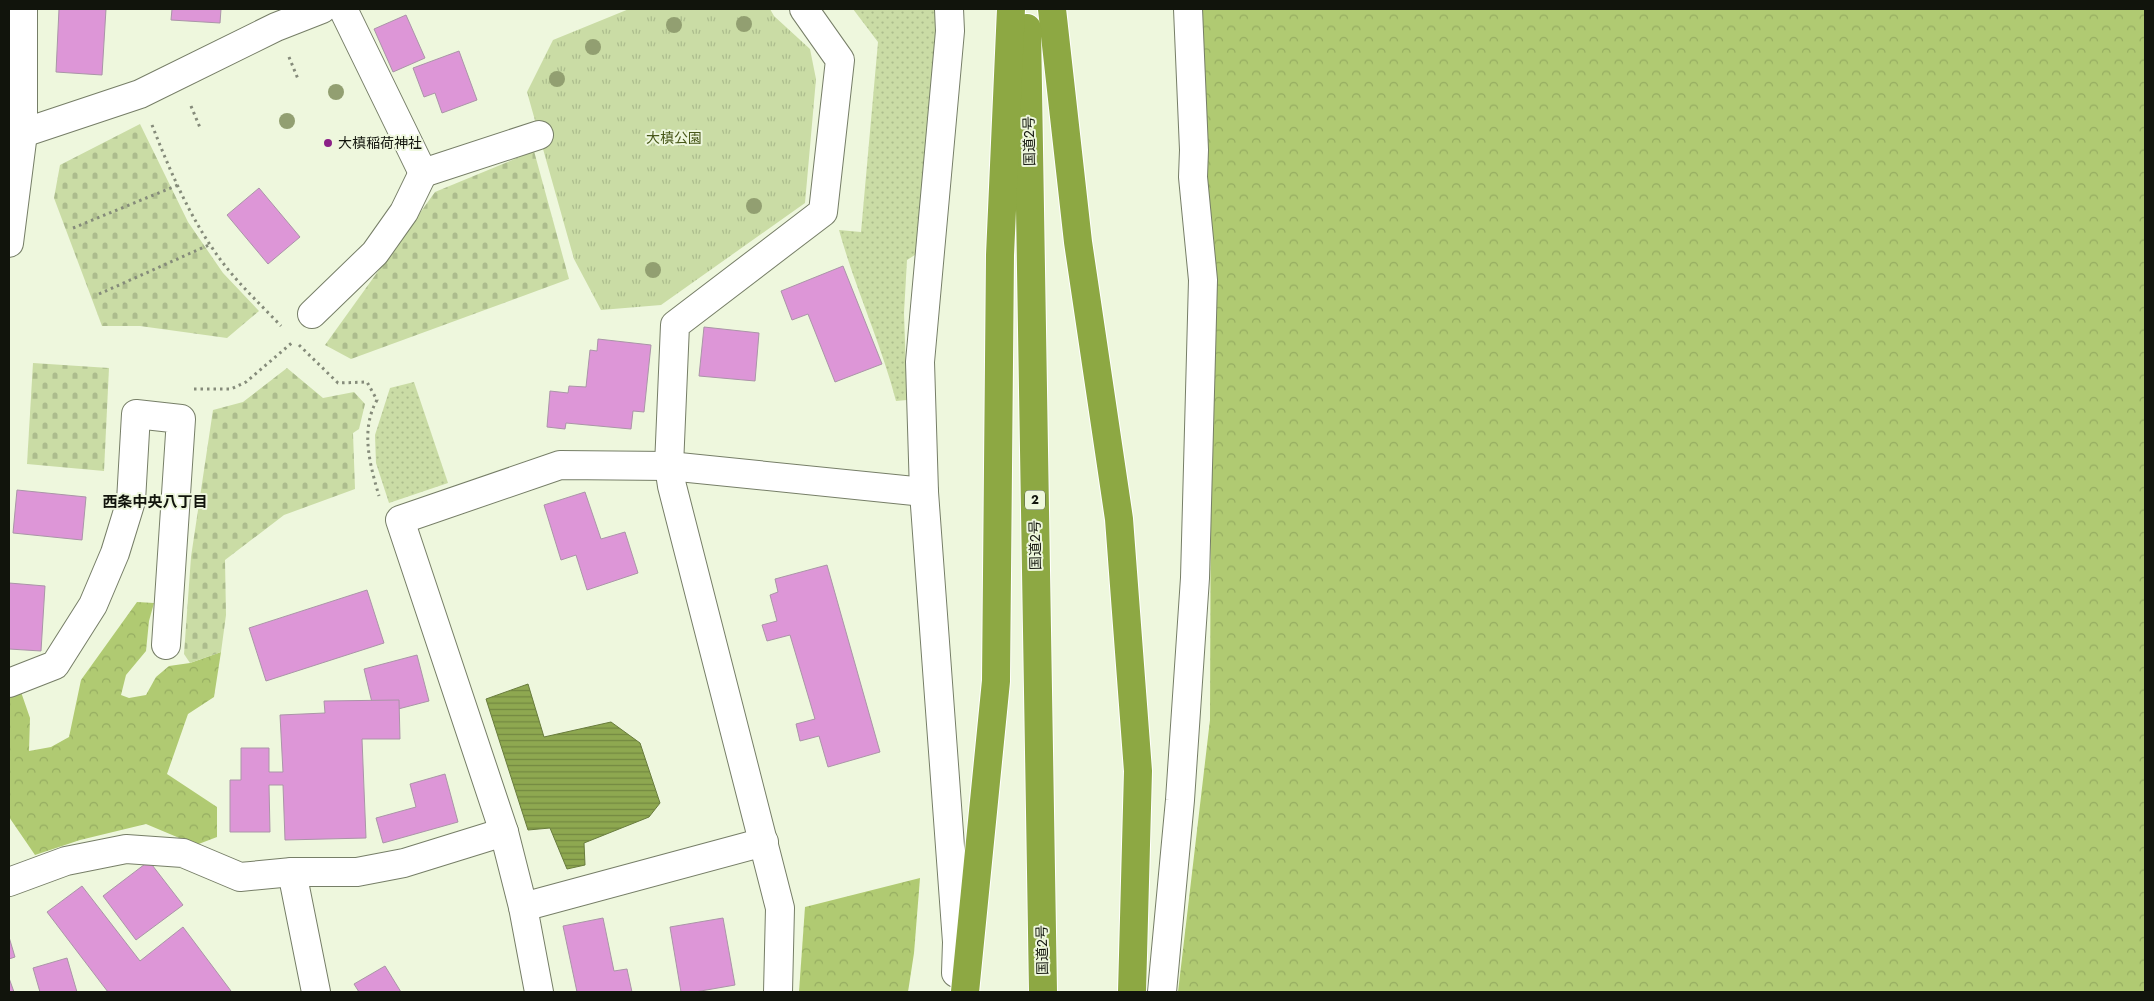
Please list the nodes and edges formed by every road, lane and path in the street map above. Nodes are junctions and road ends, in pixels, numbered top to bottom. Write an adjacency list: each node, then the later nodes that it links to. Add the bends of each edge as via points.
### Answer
1 (23, 9): 11 (street)
2 (322, 9): 10 (street)
3 (342, 9): 14 (street)
4 (804, 9): 26 (street, via 840,60 823,212 675,325)
5 (949, 9): 27 (street, via 950,31 920,362)
6 (1011, 9): 39 (highway, via 1000,255 996,681)
7 (1026, 9): 40 (highway, 国道2号 / 2)
8 (1052, 9): 41 (highway, via 1078,242 1119,519 1138,771)
9 (1188, 9): 42 (street, via 1193,177 1203,280 1196,568 1180,800)
10 (277, 18): 11 (street, via 140,94)
11 (23, 133): 17 (street)
12 (539, 135): 14 (street)
13 (166, 158): 15 (path)
14 (423, 173): 20 (street, via 404,212 375,252)
15 (178, 185): 16 (path); 18 (path)
16 (73, 228)
17 (9, 243)
18 (211, 244): 19 (path); 21 (path, via 230,272)
19 (99, 294)
20 (312, 314)
21 (282, 327)
22 (288, 334): 23 (path)
23 (294, 341): 24 (path, via 246,382 231,388); 25 (path, via 338,383 367,382 377,400 371,411)
24 (187, 388)
25 (370, 462)
26 (669, 466): 27 (street); 30 (street, via 560,465 400,520); 31 (street)
27 (924, 492): 38 (street, via 957,942)
28 (166, 645): 29 (street, via 181,418 136,414 131,501 93,605 55,664)
29 (9, 683)
30 (504, 832): 32 (street, via 404,863 357,872); 34 (street)
31 (764, 842): 34 (street); 37 (street, via 780,908)
32 (292, 872): 33 (street, via 240,877 183,853 126,849); 35 (street)
33 (11, 874)
34 (524, 907): 36 (street)
35 (316, 992)
36 (540, 992)
37 (778, 992)
38 (955, 992)
39 (965, 992)
40 (1043, 992)
41 (1132, 992)
42 (1162, 992)

